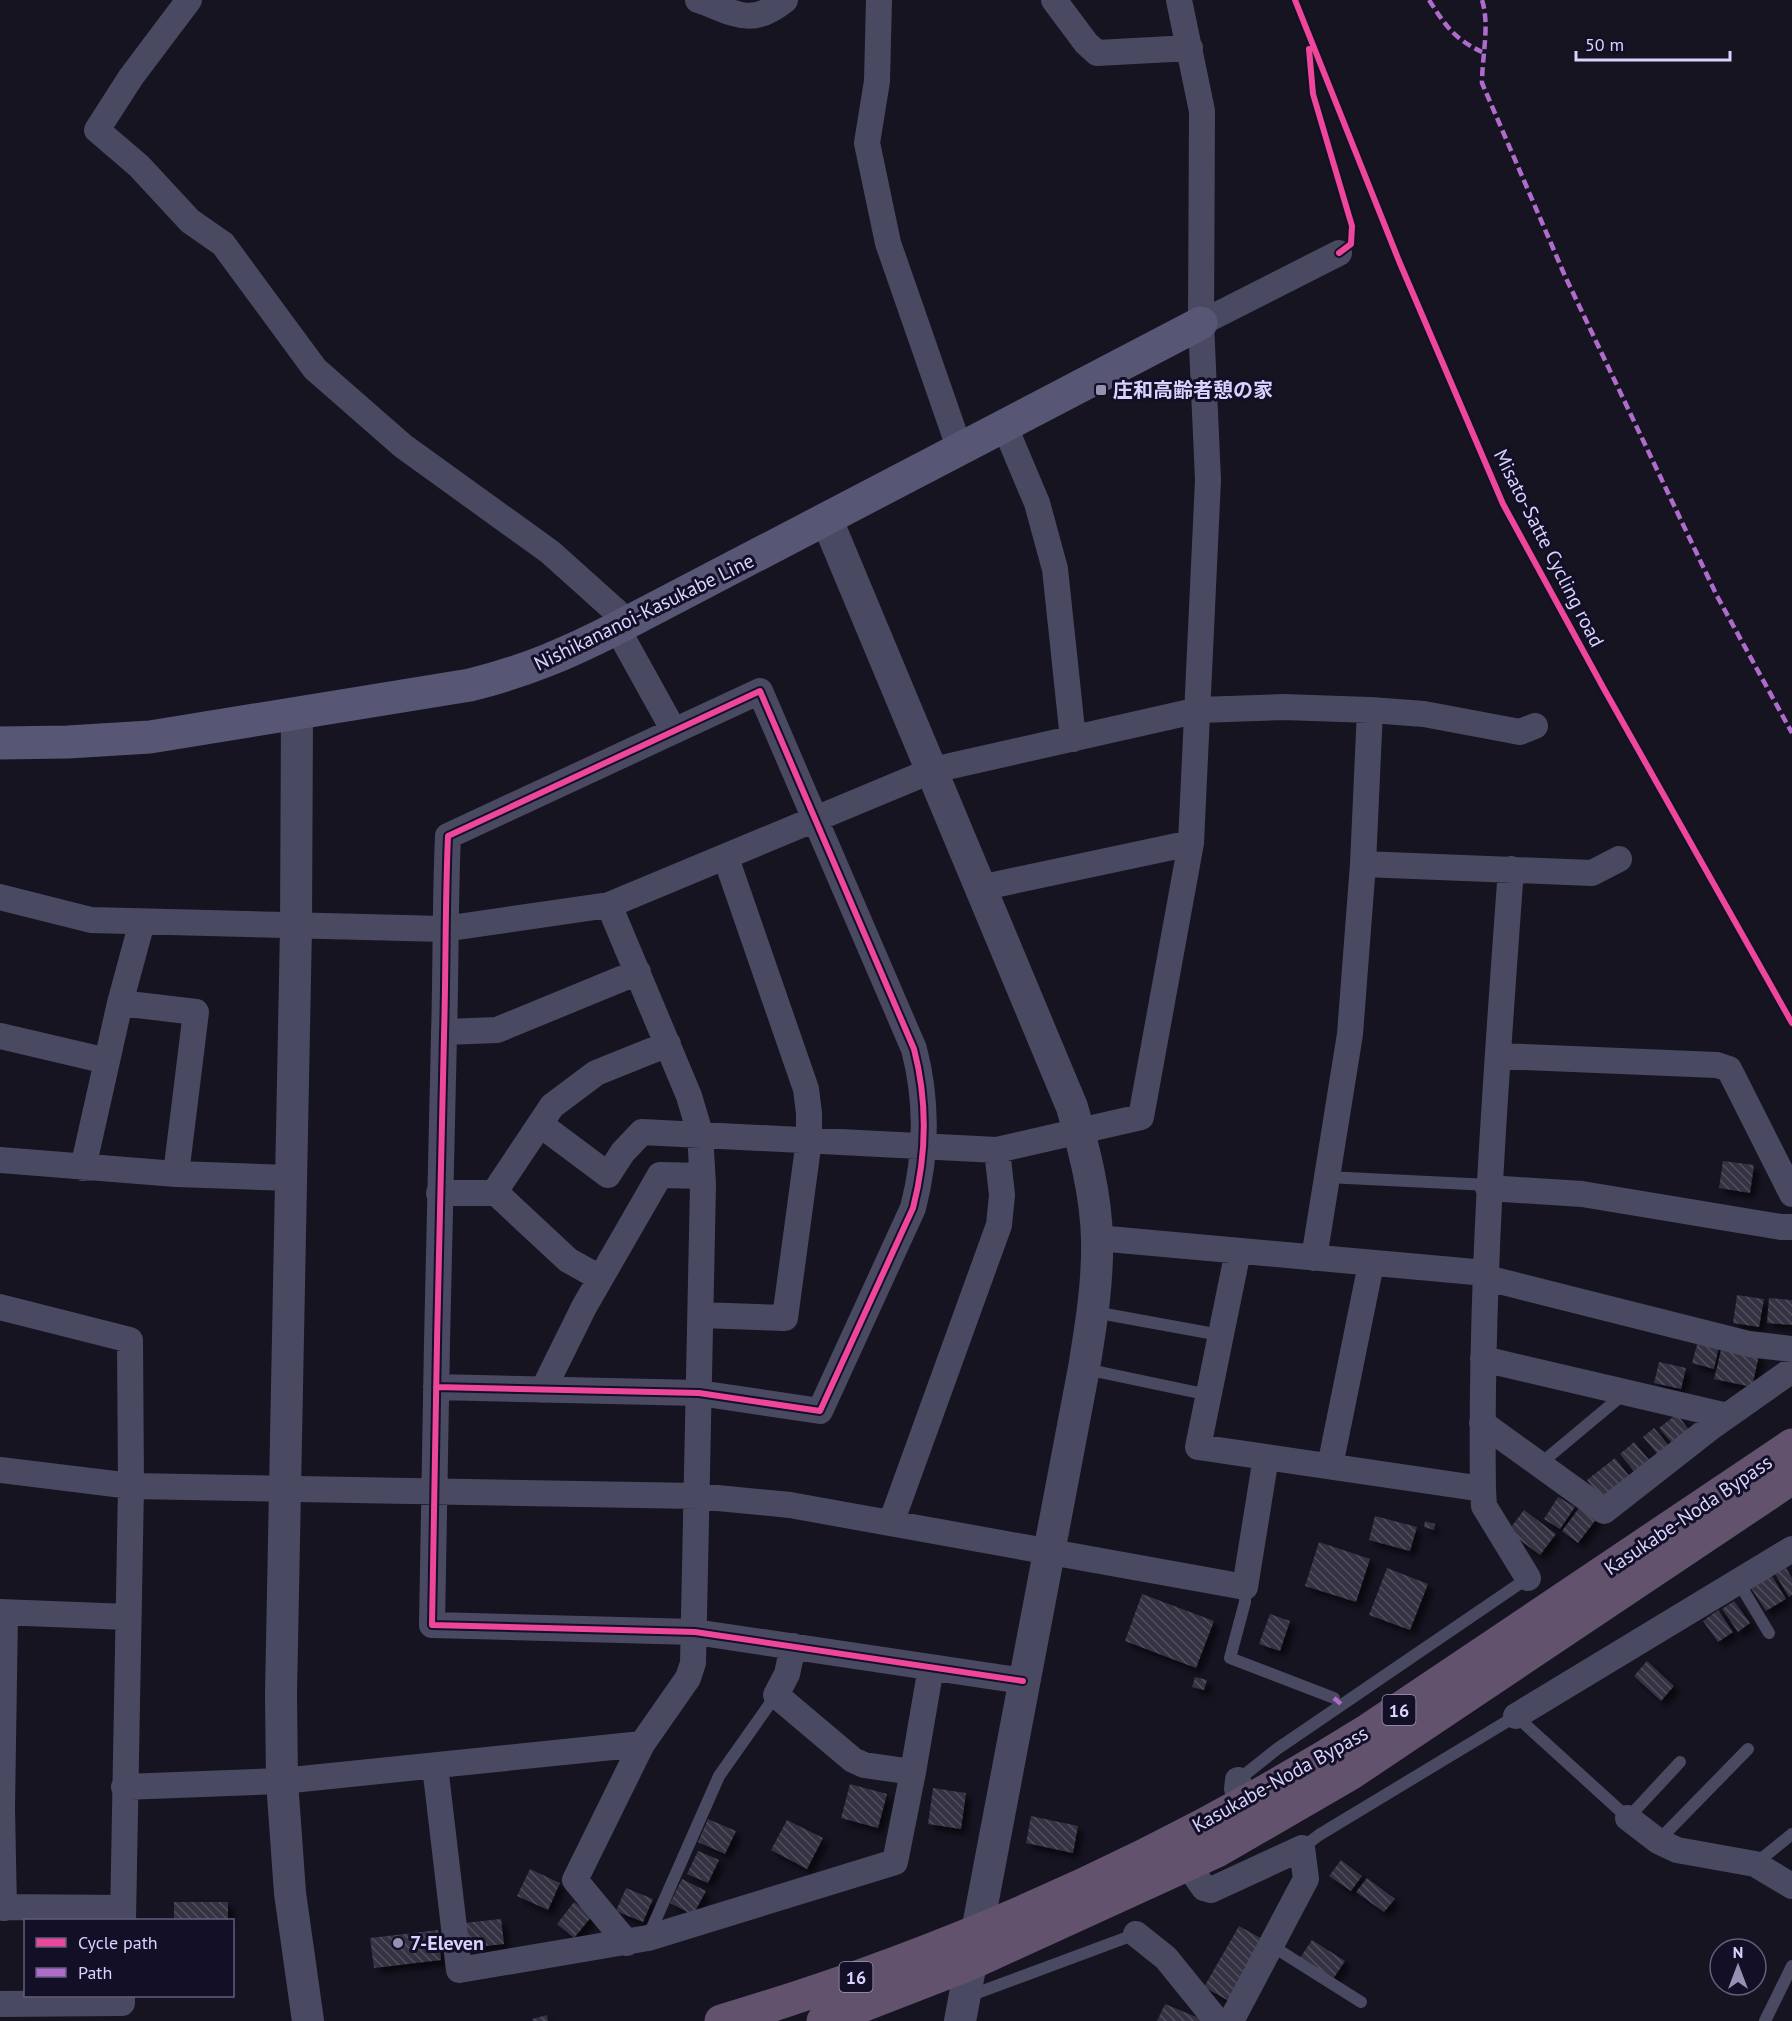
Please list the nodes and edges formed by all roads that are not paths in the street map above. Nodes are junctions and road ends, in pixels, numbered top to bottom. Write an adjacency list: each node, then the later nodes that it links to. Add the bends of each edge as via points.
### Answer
1 (189, 0): 13 (street, via 130,77 97,130 139,166 190,220 223,244 315,369 403,446 550,552)
2 (698, 0): 3 (street, via 750,17 768,14)
3 (785, 0)
4 (879, 0): 11 (street, via 877,81 867,143 888,243)
5 (1054, 0): 7 (street, via 1097,53)
6 (1179, 0): 7 (street)
7 (1190, 48): 9 (street, via 1202,111)
8 (1339, 253): 9 (street)
9 (1201, 323): 10 (main road, Nishikananoi-Kasukabe Line); 14 (street, via 1208,480)
10 (1005, 427): 11 (main road, Nishikananoi-Kasukabe Line); 19 (street, via 1037,503 1055,569)
11 (960, 450): 12 (main road, Nishikananoi-Kasukabe Line)
12 (828, 520): 13 (main road, Nishikananoi-Kasukabe Line); 21 (street)
13 (622, 625): 16 (main road, Nishikananoi-Kasukabe Line, via 557,659 514,674); 18 (street)
14 (1199, 710): 15 (street); 19 (street); 23 (street)
15 (1370, 710): 17 (street, via 1424,714 1520,732); 26 (street)
16 (297, 714): 20 (main road, Nishikananoi-Kasukabe Line, via 150,737); 32 (street)
17 (1535, 726)
18 (674, 731): 22 (street, via 760,691); 33 (street, via 448,836)
19 (1073, 739): 21 (street)
20 (0, 743)
21 (933, 771): 22 (street); 28 (street)
22 (813, 819): 24 (street); 45 (street, via 914,1049 925,1108)
23 (1191, 843): 28 (street); 42 (street, via 1141,1118)
24 (726, 858): 30 (street); 44 (street, via 806,1089)
25 (1619, 859): 27 (street, via 1592,873)
26 (1363, 864): 27 (street); 51 (street, via 1350,1034)
27 (1511, 869): 39 (street)
28 (980, 888): 42 (street)
29 (0, 897): 31 (street, via 91,920)
30 (609, 905): 33 (street); 34 (street)
31 (142, 922): 32 (street); 35 (street)
32 (296, 927): 33 (street); 52 (street)
33 (444, 929): 36 (street)
34 (638, 972): 36 (street, via 497,1030); 38 (street)
35 (120, 1003): 40 (street); 49 (street, via 196,1012)
36 (444, 1032): 55 (street)
37 (0, 1036): 40 (street)
38 (668, 1044): 41 (street, via 596,1073 552,1106); 43 (street)
39 (1499, 1056): 53 (street); 56 (street, via 1717,1065 1729,1069)
40 (107, 1061): 48 (street)
41 (541, 1125): 43 (street, via 608,1175 642,1132); 54 (street)
42 (1079, 1132): 46 (street); 58 (street)
43 (700, 1133): 44 (street); 50 (street)
44 (809, 1140): 45 (street); 66 (street, via 785,1318)
45 (924, 1147): 46 (street); 74 (street, via 914,1208 820,1412)
46 (997, 1150): 90 (street, via 1002,1195 999,1225)
47 (0, 1160): 48 (street)
48 (83, 1168): 49 (street)
49 (176, 1174): 52 (street)
50 (702, 1176): 63 (street, via 660,1175); 66 (street)
51 (1327, 1177): 53 (lane); 60 (street)
52 (289, 1178): 87 (street)
53 (1488, 1187): 57 (street, via 1582,1194); 62 (street)
54 (495, 1192): 55 (street); 63 (street, via 568,1260)
55 (439, 1193): 72 (street)
56 (1792, 1194)
57 (1792, 1227)
58 (1097, 1238): 59 (street); 65 (street)
59 (1238, 1251): 60 (street); 67 (street)
60 (1314, 1258): 61 (street)
61 (1371, 1264): 62 (street); 82 (street)
62 (1485, 1277): 68 (street, via 1749,1344); 69 (street)
63 (600, 1278): 73 (street)
64 (0, 1307): 85 (street, via 130,1340)
65 (1093, 1312): 67 (lane); 70 (street)
66 (701, 1315): 74 (street)
67 (1220, 1335): 76 (street)
68 (1792, 1349)
69 (1483, 1359): 75 (street); 78 (street)
70 (1084, 1368): 76 (lane); 92 (street)
71 (1792, 1370): 77 (street)
72 (436, 1387): 73 (street); 88 (street)
73 (543, 1390): 74 (street)
74 (699, 1393): 89 (street)
75 (1626, 1393): 77 (street); 81 (lane)
76 (1209, 1395): 80 (street, via 1198,1447)
77 (1728, 1416): 81 (street, via 1604,1511)
78 (1482, 1424): 81 (street); 86 (street)
79 (1792, 1445): 113 (highway, Kasukabe-Noda Bypass / 16, via 1368,1730 1306,1769)
80 (1266, 1457): 82 (street); 95 (street)
81 (1540, 1464)
82 (1330, 1466): 86 (street)
83 (0, 1470): 85 (street)
84 (1792, 1478): 120 (highway, Kasukabe-Noda Bypass / 16, via 1350,1774)
85 (130, 1486): 87 (street); 97 (street)
86 (1483, 1489): 93 (street, via 1484,1506)
87 (283, 1490): 88 (street); 111 (street)
88 (434, 1492): 89 (street); 98 (street, via 432,1625)
89 (697, 1496): 90 (street, via 790,1504); 98 (street)
90 (891, 1523): 92 (street)
91 (1792, 1549): 94 (street)
92 (1049, 1551): 95 (street); 102 (street)
93 (1532, 1582): 113 (lane, via 1277,1749)
94 (1739, 1583): 99 (lane); 105 (street, via 1590,1662)
95 (1245, 1587): 104 (lane, via 1245,1602 1230,1658)
96 (3, 1613): 97 (street); 114 (street)
97 (128, 1617): 112 (street)
98 (695, 1632): 100 (street); 106 (street, via 688,1678)
99 (1769, 1633)
100 (793, 1646): 101 (street); 103 (street, via 787,1674)
101 (931, 1667): 102 (street); 110 (street)
102 (1023, 1682): 124 (street)
103 (776, 1695): 110 (street, via 852,1760); 126 (lane, via 719,1776)
104 (1334, 1698)
105 (1516, 1716): 115 (lane); 118 (lane)
106 (642, 1744): 109 (street); 126 (street, via 575,1880)
107 (1748, 1749): 117 (lane)
108 (1680, 1762): 115 (lane)
109 (435, 1766): 111 (street); 126 (street, via 459,1970)
110 (913, 1772): 126 (street, via 895,1862)
111 (282, 1781): 112 (street); 134 (street, via 290,1893)
112 (124, 1787): 123 (street)
113 (1241, 1792): 124 (highway, Kasukabe-Noda Bypass / 16, via 1064,1893)
114 (1, 1808): 122 (street)
115 (1628, 1818): 117 (street)
116 (1792, 1834): 119 (lane)
117 (1658, 1841): 119 (street, via 1677,1850)
118 (1302, 1848): 120 (street, via 1211,1890 1204,1887); 127 (street, via 1306,1879)
119 (1755, 1864): 121 (street)
120 (1188, 1865): 128 (highway, Kasukabe-Noda Bypass / 16)
121 (1792, 1886)
122 (2, 1908): 123 (street)
123 (123, 1914)
124 (979, 1929): 128 (street); 135 (highway, Kasukabe-Noda Bypass / 16, via 818,1993)
125 (1136, 1934): 133 (lane); 137 (street, via 1166,1958)
126 (637, 1940)
127 (1272, 1946): 130 (lane); 138 (street)
128 (972, 1963): 133 (street); 136 (highway, Kasukabe-Noda Bypass / 16)
129 (1792, 1966): 139 (lane)
130 (1361, 2002)
131 (0, 2004): 132 (street)
132 (123, 2006)
133 (963, 2009)
134 (308, 2021)
135 (721, 2021)
136 (823, 2021)
137 (1217, 2021)
138 (1231, 2021)
139 (1765, 2021)

